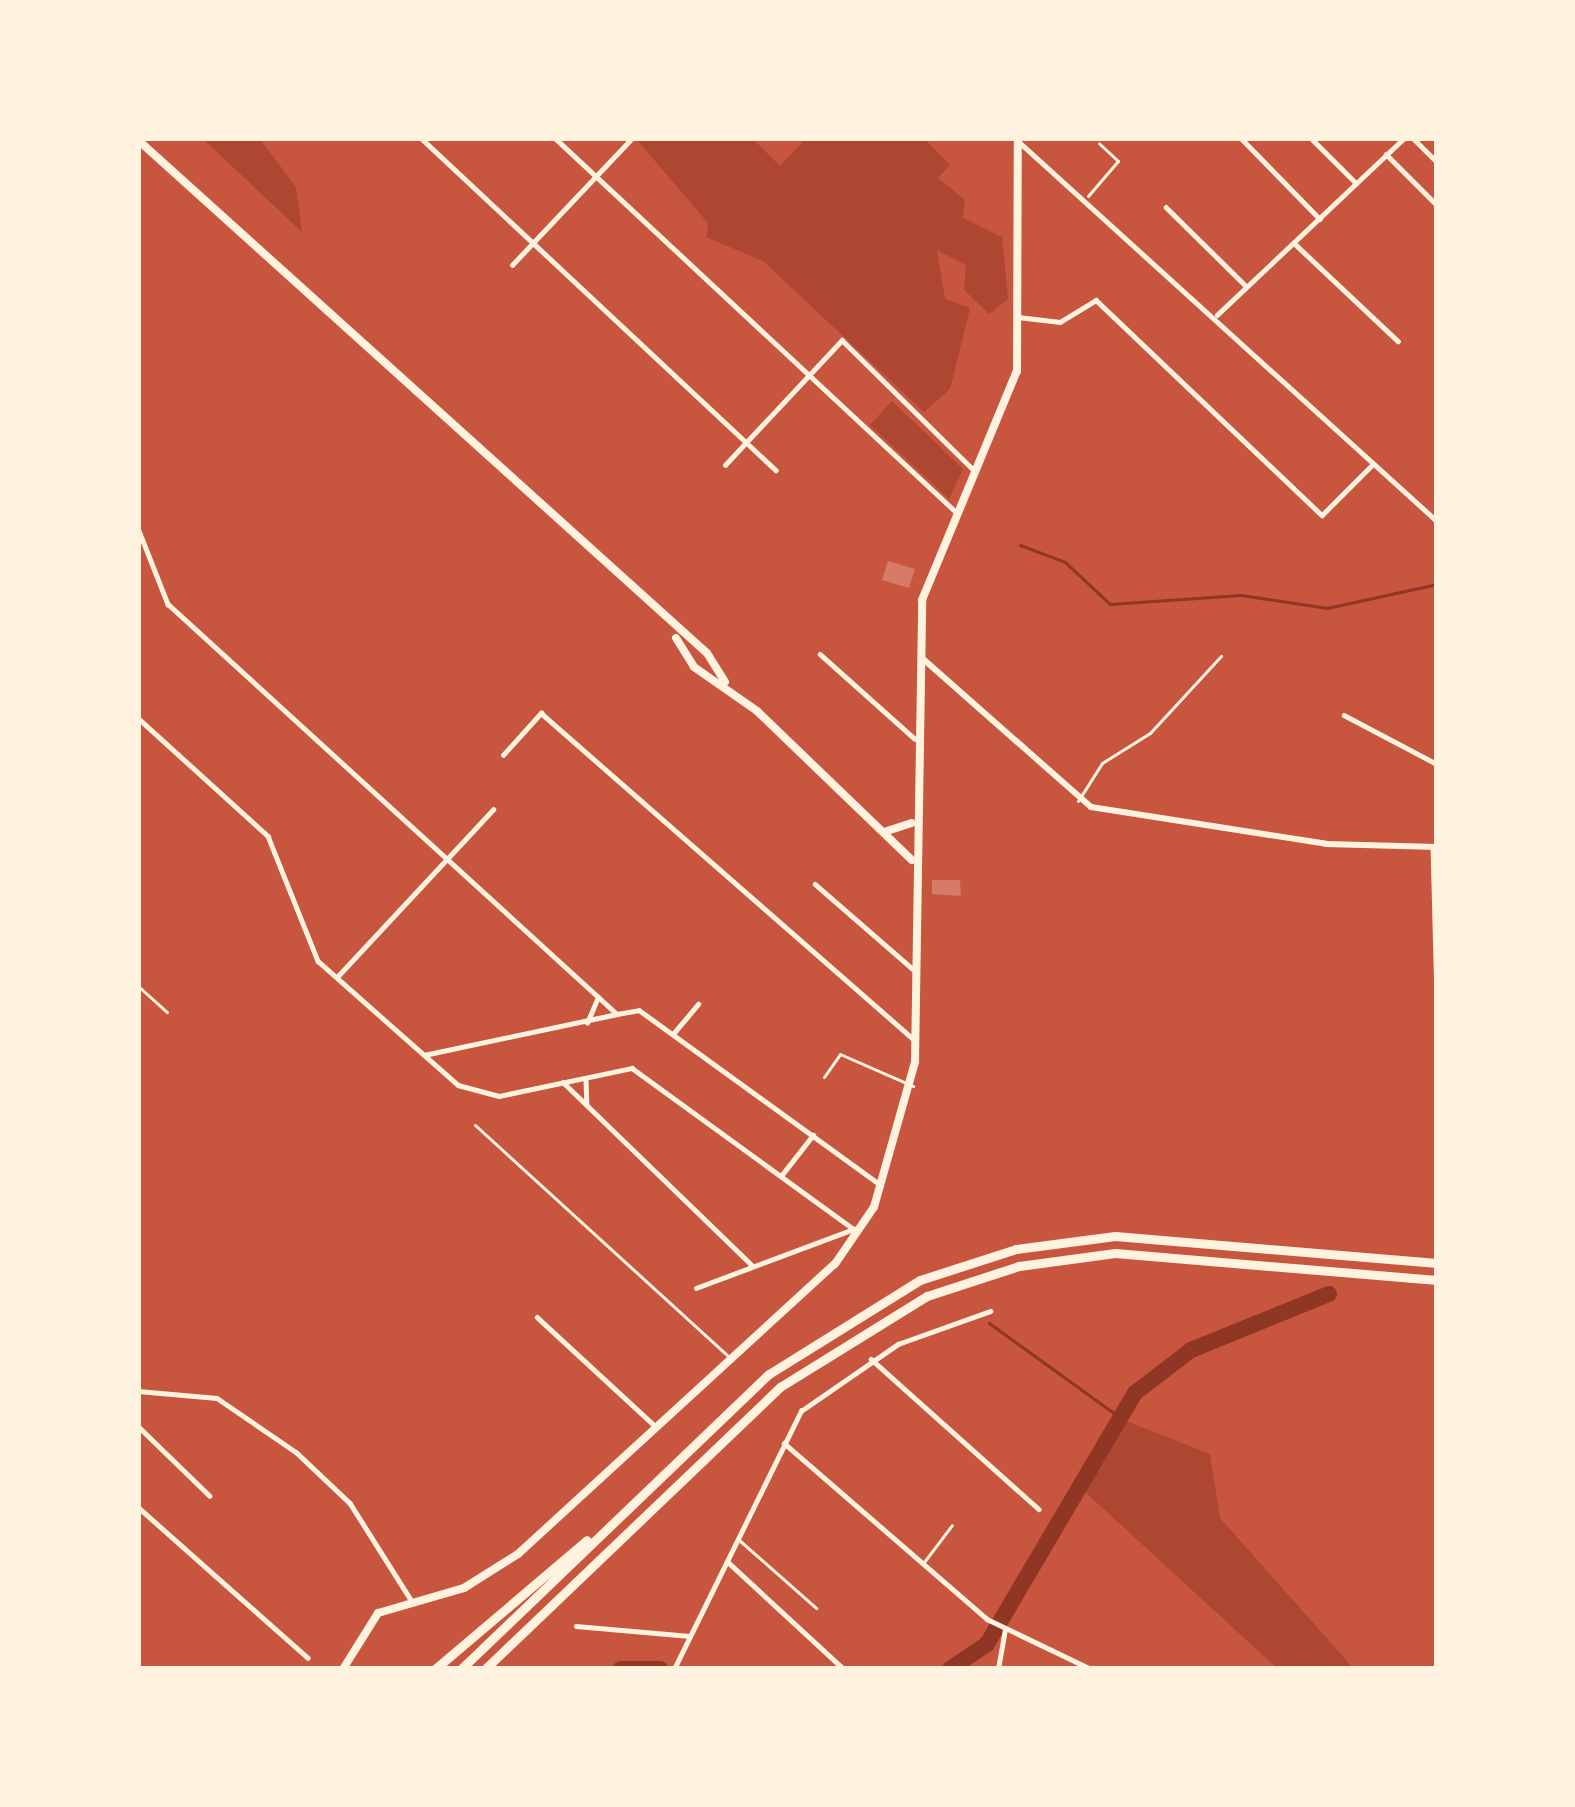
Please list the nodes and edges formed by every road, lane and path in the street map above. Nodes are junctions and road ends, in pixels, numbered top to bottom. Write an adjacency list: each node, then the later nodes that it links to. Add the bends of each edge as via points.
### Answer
1 (421, 138): 19 (street)
2 (555, 138): 13 (street)
3 (632, 138): 13 (street)
4 (1241, 138): 18 (street)
5 (1311, 138): 14 (street)
6 (1404, 138): 11 (street)
7 (1413, 138): 12 (street)
8 (1018, 139): 15 (street); 24 (main road)
9 (138, 140): 35 (main road)
10 (1099, 143): 15 (lane, via 1118,161)
11 (1385, 153): 14 (street); 16 (street)
12 (1437, 162)
13 (596, 177): 19 (street); 26 (street)
14 (1356, 182): 18 (street)
15 (1088, 196): 23 (street)
16 (1437, 205)
17 (1166, 208): 22 (street)
18 (1320, 219): 20 (street)
19 (533, 243): 21 (street); 27 (street)
20 (1294, 243): 22 (street); 25 (street)
21 (512, 265)
22 (1246, 286): 23 (street)
23 (1216, 316): 29 (street)
24 (1018, 317): 29 (street, via 1060,322 1096,300 1322,515); 31 (main road, via 1011,394)
25 (1398, 341)
26 (809, 376): 27 (street); 31 (street, via 842,340); 32 (street)
27 (747, 442): 28 (street); 30 (street)
28 (725, 466)
29 (1371, 466): 33 (street)
30 (776, 470)
31 (974, 470): 32 (main road)
32 (956, 512): 39 (main road, via 922,600)
33 (1437, 521)
34 (138, 528): 54 (street, via 168,604)
35 (676, 637): 36 (main road); 40 (main road)
36 (699, 647): 40 (main road); 41 (main road)
37 (820, 653): 46 (street)
38 (1221, 656): 49 (lane, via 1150,733 1102,763)
39 (919, 657): 46 (main road); 49 (street)
40 (687, 658): 42 (main road)
41 (717, 665): 42 (main road); 43 (main road)
42 (708, 676): 43 (main road)
43 (724, 682): 52 (main road)
44 (1344, 715): 48 (street)
45 (138, 718): 58 (street, via 268,836 318,961)
46 (915, 740): 51 (main road)
47 (503, 755): 69 (street, via 542,713)
48 (1437, 764)
49 (1078, 801): 53 (street, via 1326,844)
50 (493, 810): 54 (street)
51 (912, 823): 52 (main road); 55 (main road)
52 (884, 832): 55 (main road)
53 (1435, 847): 62 (street)
54 (447, 859): 58 (street); 60 (street)
55 (912, 860): 57 (main road)
56 (815, 884): 57 (street)
57 (914, 970): 69 (main road)
58 (337, 977): 70 (street)
59 (138, 986): 64 (lane)
60 (598, 997): 63 (street); 66 (street)
61 (698, 1004): 68 (street)
62 (1437, 1004)
63 (610, 1007): 65 (street); 66 (street)
64 (167, 1012)
65 (616, 1014): 67 (street); 68 (street, via 635,1008)
66 (592, 1019): 67 (street)
67 (586, 1025): 70 (street)
68 (673, 1034): 77 (street)
69 (916, 1041): 74 (main road)
70 (424, 1055): 73 (street, via 478,1095)
71 (587, 1077): 73 (street); 75 (street); 78 (street, via 635,1069)
72 (824, 1077): 74 (lane, via 840,1054)
73 (563, 1082): 75 (street)
74 (913, 1086): 79 (main road)
75 (588, 1110): 82 (street)
76 (476, 1125): 87 (lane)
77 (813, 1135): 78 (street); 79 (street)
78 (781, 1176): 80 (street)
79 (883, 1186): 80 (main road)
80 (857, 1231): 82 (street); 87 (main road)
81 (1437, 1263): 97 (highway, via 1142,1236 967,1262 812,1340)
82 (752, 1265): 84 (street)
83 (1437, 1280): 108 (highway, via 1115,1253 1019,1266 927,1295 780,1387)
84 (695, 1288)
85 (990, 1311): 88 (street)
86 (537, 1317): 90 (street)
87 (729, 1356): 90 (main road)
88 (871, 1359): 92 (street, via 810,1402); 95 (street)
89 (138, 1391): 101 (street, via 189,1388 253,1418 350,1503)
90 (654, 1425): 101 (main road, via 507,1563)
91 (138, 1426): 93 (street)
92 (784, 1443): 98 (street); 100 (street)
93 (210, 1496)
94 (138, 1507): 106 (street)
95 (1040, 1509)
96 (952, 1525): 100 (lane)
97 (607, 1528): 110 (highway); 111 (highway)
98 (737, 1539): 99 (street); 102 (lane)
99 (726, 1562): 105 (street); 112 (street)
100 (923, 1564): 104 (street)
101 (413, 1603): 109 (main road, via 363,1624)
102 (816, 1609)
103 (576, 1626): 105 (street)
104 (1003, 1629): 113 (street); 114 (street)
105 (690, 1636): 107 (street)
106 (308, 1658)
107 (676, 1666)
108 (488, 1667)
109 (343, 1669)
110 (435, 1669)
111 (461, 1669)
112 (844, 1669)
113 (998, 1669)
114 (1091, 1669)

